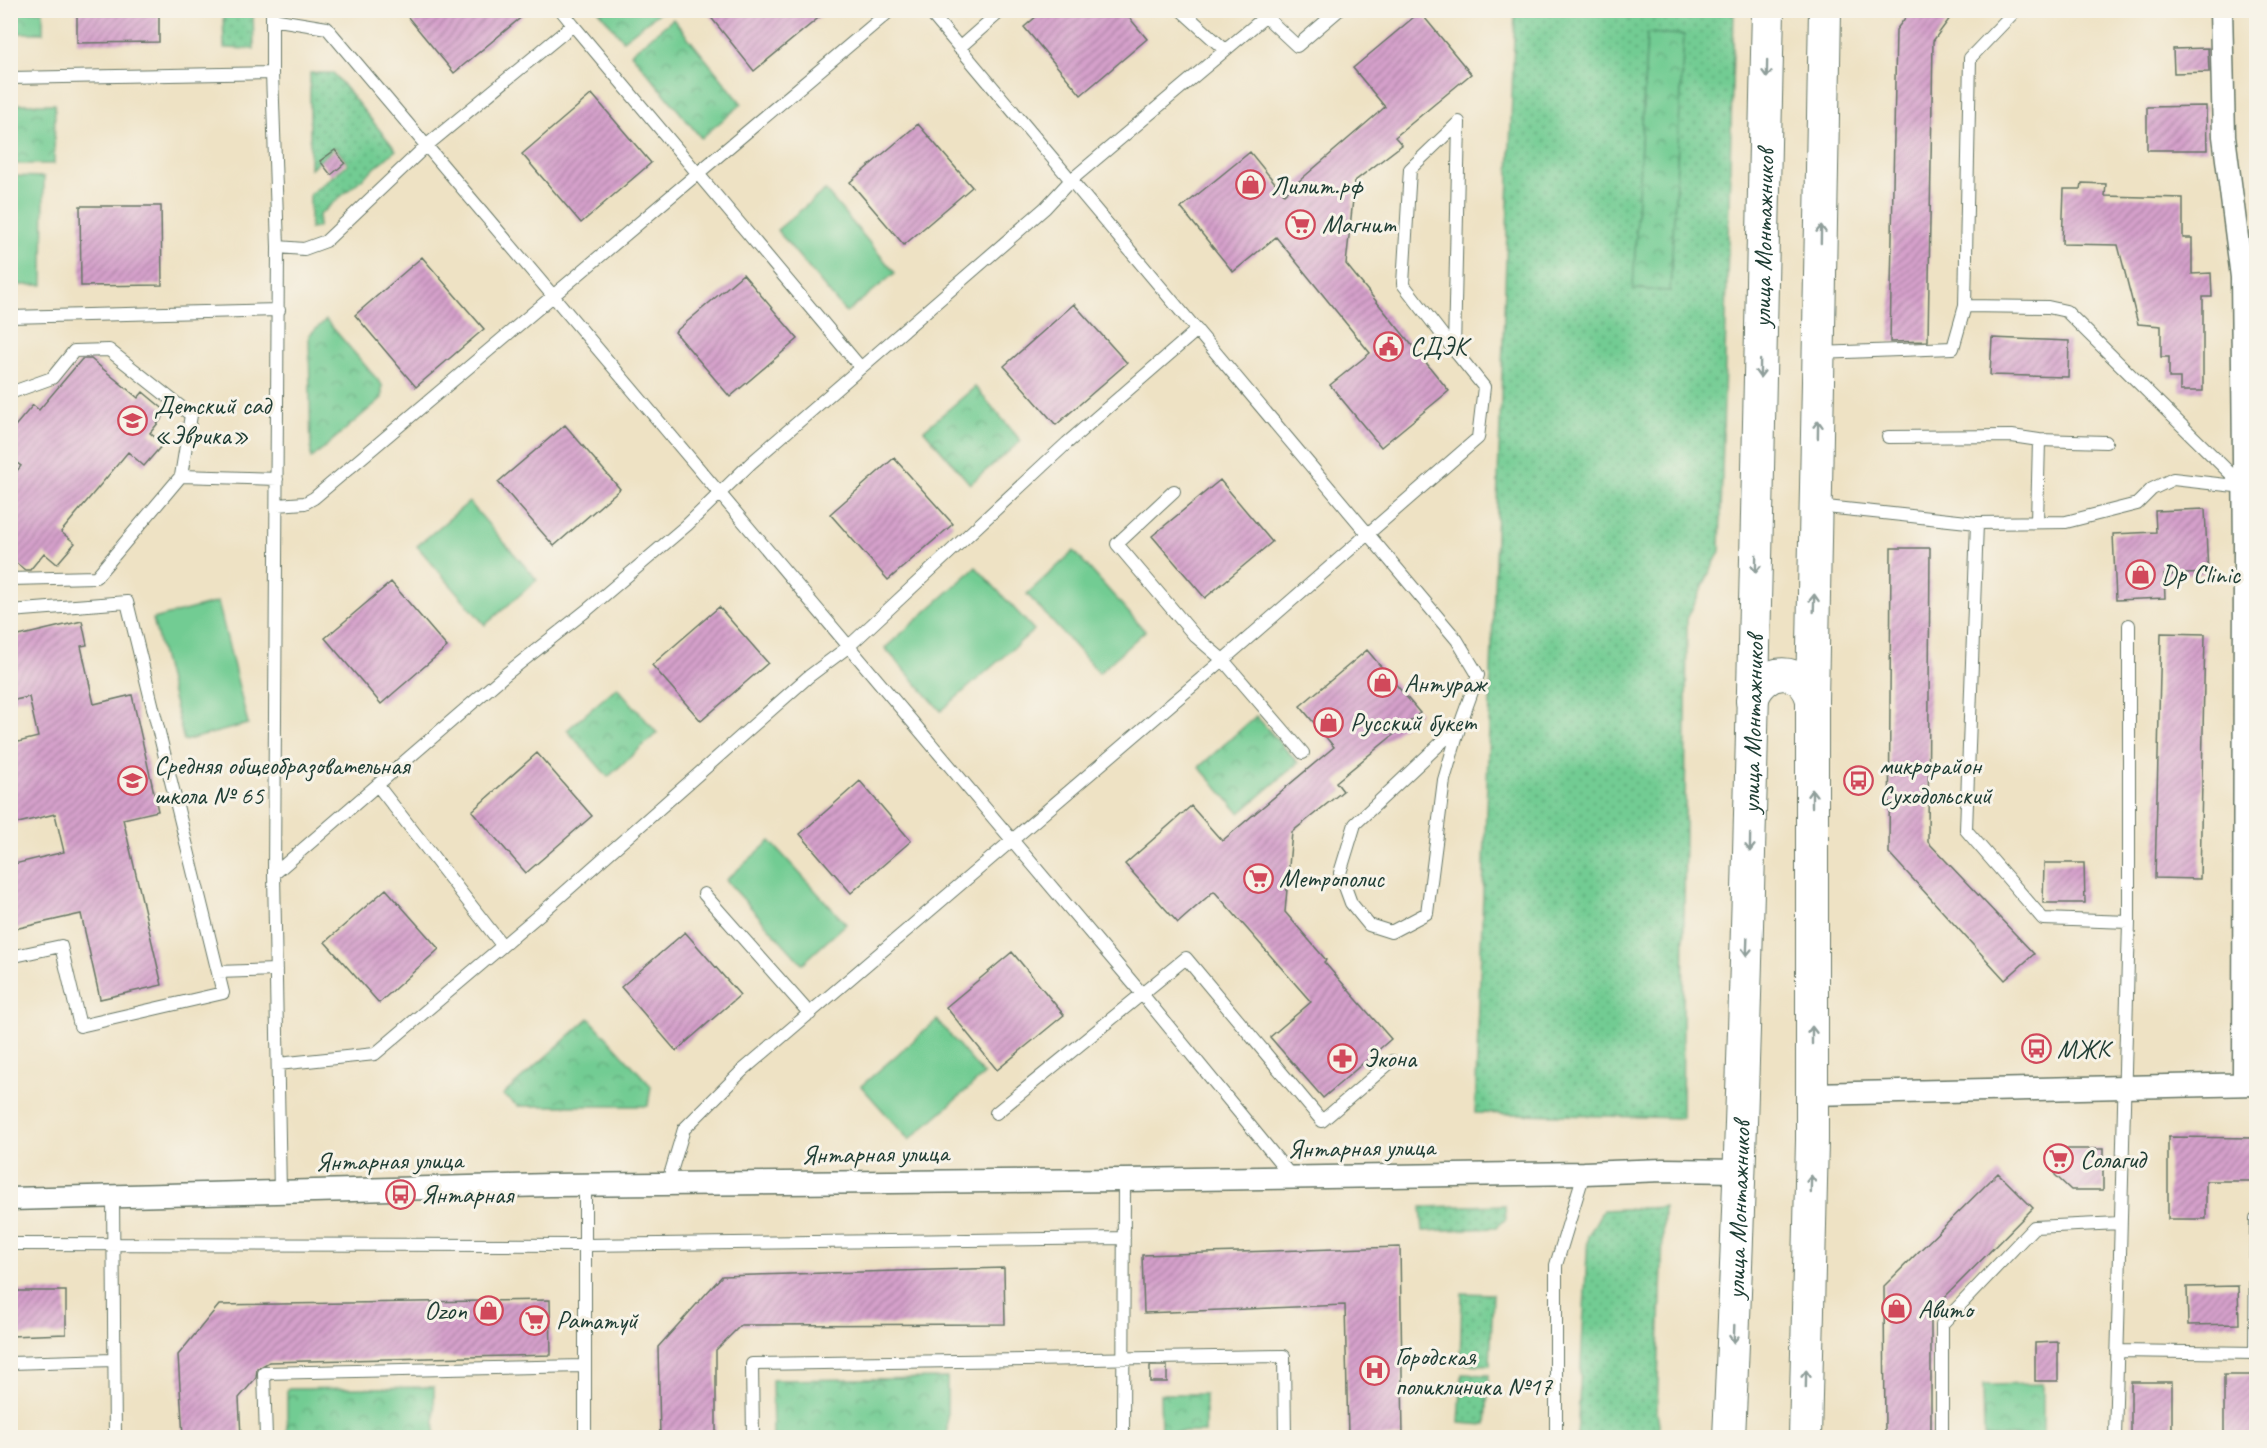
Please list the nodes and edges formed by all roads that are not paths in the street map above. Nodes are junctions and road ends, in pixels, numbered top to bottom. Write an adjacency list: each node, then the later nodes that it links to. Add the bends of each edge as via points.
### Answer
1 (561, 10): 13 (lane)
2 (891, 10): 19 (lane)
3 (928, 10): 14 (lane)
4 (1002, 10): 14 (lane)
5 (1181, 10): 15 (lane)
6 (1339, 10): 11 (lane, via 1297,46)
7 (1768, 10): 52 (main road, улица Монтажников, one-way to 52)
8 (1825, 10): 29 (main road, one-way to 8)
9 (2016, 10): 24 (lane, via 1970,58)
10 (2221, 10): 22 (street, via 2224,136)
11 (1269, 14): 15 (lane)
12 (272, 15): 16 (lane); 18 (lane, via 327,28)
13 (573, 25): 18 (lane); 19 (lane)
14 (959, 48): 20 (lane)
15 (1224, 50): 20 (lane)
16 (272, 73): 17 (lane); 21 (lane)
17 (10, 78)
18 (426, 146): 21 (lane, via 326,241 304,249); 23 (lane)
19 (699, 173): 23 (lane); 30 (lane)
20 (1070, 181): 27 (lane); 30 (lane, via 1045,208)
21 (278, 247): 25 (lane)
22 (2249, 277): 37 (street)
23 (552, 296): 39 (lane); 40 (lane, via 314,498 305,503)
24 (1965, 306): 29 (lane, via 1953,348); 37 (lane, via 2048,307 2066,311)
25 (279, 310): 26 (lane); 36 (lane)
26 (10, 317)
27 (1197, 330): 44 (lane); 49 (lane, via 1067,443)
28 (1454, 350): 28 (lane, via 1403,284 1410,169 1460,122); 44 (lane, via 1484,387 1478,438)
29 (1820, 353): 41 (main road, one-way to 29)
30 (861, 368): 39 (lane)
31 (10, 393): 35 (lane, via 52,378 74,351 109,350 191,415)
32 (1888, 437): 33 (lane, via 2012,436)
33 (2039, 440): 34 (lane); 42 (lane)
34 (2106, 442)
35 (181, 476): 36 (lane); 46 (lane, via 96,577)
36 (277, 479): 40 (lane)
37 (2244, 487): 42 (lane, via 2173,479 2152,489 2137,504 2066,522); 45 (street)
38 (1174, 491): 50 (lane, via 1117,544 1196,636)
39 (719, 494): 49 (lane); 56 (lane)
40 (277, 505): 59 (lane)
41 (1817, 506): 43 (lane); 53 (main road, one-way to 41)
42 (2037, 522): 43 (lane)
43 (1977, 523): 61 (lane, via 1966,830 2043,919)
44 (1367, 533): 50 (lane); 54 (lane, via 1457,640 1478,675)
45 (2251, 549): 51 (street)
46 (10, 579)
47 (10, 612): 66 (lane, via 128,602)
48 (2129, 625): 61 (lane)
49 (848, 647): 58 (lane); 63 (lane, via 808,677)
50 (1223, 660): 55 (lane); 58 (lane)
51 (2251, 673): 57 (street)
52 (1752, 700): 53 (main road, via 1760,684 1784,674 1805,685); 76 (main road, улица Монтажников, one-way to 76)
53 (1812, 700): 74 (main road, one-way to 53)
54 (1460, 725): 54 (lane, via 1444,780 1427,913 1391,932 1369,926 1350,903 1340,873 1355,824)
55 (1303, 753)
56 (378, 786): 59 (lane); 63 (lane)
57 (2251, 828): 62 (street)
58 (1012, 841): 67 (lane); 68 (lane)
59 (274, 874): 65 (lane)
60 (704, 894): 68 (lane)
61 (2130, 922): 73 (lane)
62 (2250, 925): 69 (street)
63 (502, 945): 71 (lane, via 375,1054)
64 (10, 957): 66 (lane, via 61,946 80,1026 223,993)
65 (276, 970): 66 (lane); 71 (lane)
66 (218, 972)
67 (1142, 994): 70 (lane, via 1186,958 1322,1120); 75 (lane); 78 (lane)
68 (810, 1014): 80 (lane, via 743,1070 684,1129)
69 (2250, 1044): 72 (street)
70 (1392, 1061)
71 (278, 1064): 82 (lane)
72 (2250, 1084): 73 (street)
73 (2126, 1086): 74 (street); 86 (lane)
74 (1812, 1094): 105 (main road, one-way to 74)
75 (996, 1113)
76 (1741, 1171): 77 (street, Янтарная улица); 104 (main road, улица Монтажников, one-way to 104)
77 (1584, 1173): 78 (street, Янтарная улица); 103 (lane, via 1556,1265)
78 (1292, 1177): 79 (street, Янтарная улица)
79 (1124, 1180): 80 (street, Янтарная улица); 87 (lane)
80 (667, 1185): 81 (street, Янтарная улица)
81 (585, 1186): 82 (street, Янтарная улица); 90 (lane)
82 (280, 1192): 83 (street, Янтарная улица)
83 (113, 1198): 84 (street, Янтарная улица); 89 (lane)
84 (10, 1199)
85 (2256, 1219): 92 (lane)
86 (2120, 1223): 91 (lane); 106 (lane, via 2034,1227 1942,1324)
87 (1124, 1238): 90 (lane); 94 (lane)
88 (10, 1244): 89 (lane)
89 (113, 1244): 90 (lane); 93 (lane)
90 (584, 1245): 96 (lane)
91 (2117, 1351): 92 (lane); 107 (lane)
92 (2256, 1353)
93 (114, 1360): 95 (lane); 97 (lane)
94 (1122, 1360): 100 (lane, via 752,1364); 101 (lane); 102 (lane, via 1284,1356)
95 (10, 1363)
96 (584, 1366): 98 (lane, via 264,1373); 99 (lane)
97 (115, 1437)
98 (266, 1437)
99 (585, 1437)
100 (753, 1437)
101 (1123, 1437)
102 (1286, 1437)
103 (1556, 1437)
104 (1729, 1437)
105 (1805, 1437)
106 (1942, 1437)
107 (2115, 1437)

